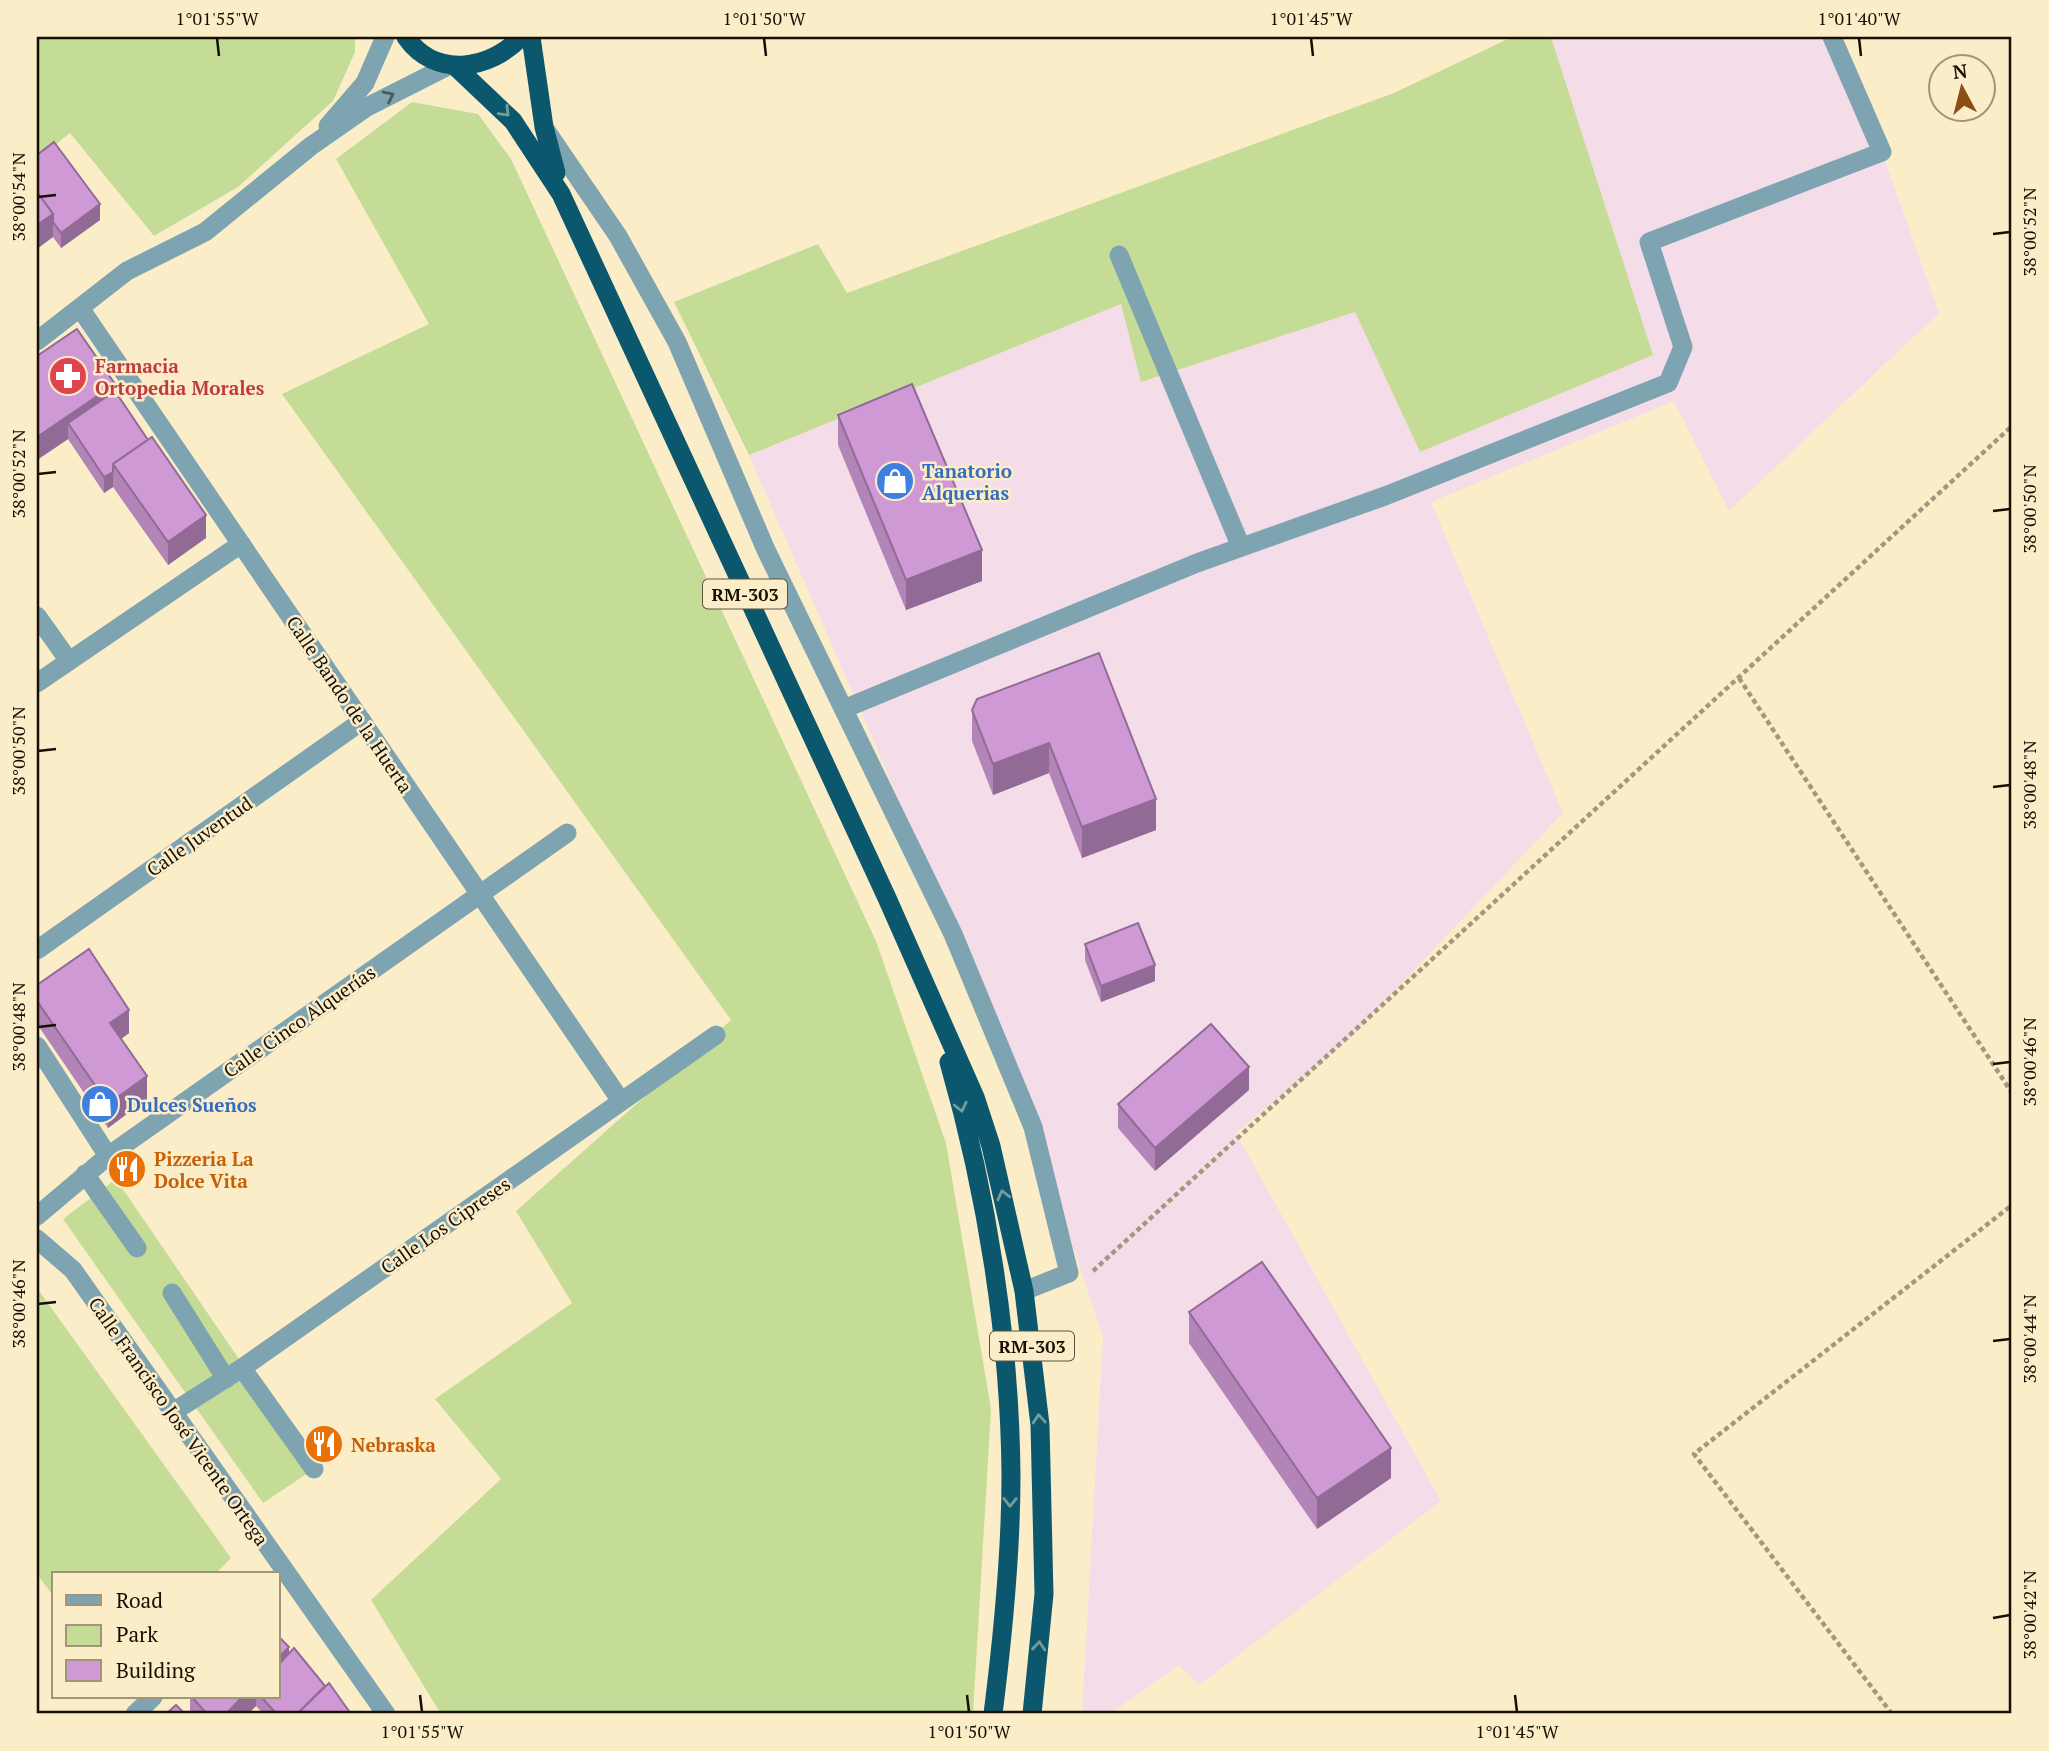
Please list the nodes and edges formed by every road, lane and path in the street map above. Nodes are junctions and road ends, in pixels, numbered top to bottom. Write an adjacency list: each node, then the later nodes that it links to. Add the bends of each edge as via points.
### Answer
1 (385, 37): 8 (street, via 365,83)
2 (406, 37): 6 (highway, RM-303, via 429,58)
3 (521, 37): 6 (highway, via 491,61)
4 (531, 37): 7 (highway, RM-303)
5 (1832, 37): 15 (street, via 1882,152 1648,242 1683,346 1668,383 1385,496)
6 (452, 66): 8 (street, one-way to 6, via 368,107); 9 (highway, RM-303, one-way to 9, via 513,121)
7 (544, 127): 9 (highway, RM-303); 20 (street, via 618,236 677,342 766,550)
8 (311, 146): 11 (street, via 205,232 127,271)
9 (561, 194): 25 (highway, RM-303)
10 (1119, 256): 15 (street)
11 (80, 308): 12 (street); 14 (street, Calle Bando de la Huerta)
12 (37, 341)
13 (2012, 426): 18 (path)
14 (242, 544): 17 (street); 21 (street, Calle Bando de la Huerta)
15 (1241, 547): 20 (street)
16 (37, 616): 17 (street)
17 (69, 661): 19 (street)
18 (1739, 678): 28 (path); 36 (path)
19 (37, 683)
20 (846, 708): 37 (street, via 953,934 1033,1127 1069,1273)
21 (362, 721): 23 (street, Calle Bando de la Huerta); 24 (street, Calle Juventud)
22 (567, 833): 23 (street, Calle Cinco Alquerías)
23 (480, 894): 29 (street, Calle Bando de la Huerta); 30 (street, Calle Cinco Alquerías)
24 (37, 950)
25 (930, 994): 37 (highway, RM-303, one-way to 25, via 991,1146); 46 (highway, RM-303, one-way to 46, via 973,1160 1005,1384 1011,1475)
26 (716, 1035): 29 (street, Calle Los Cipreses)
27 (37, 1046): 30 (street)
28 (2012, 1093)
29 (621, 1101): 39 (street, Calle Los Cipreses)
30 (108, 1156): 31 (street, Calle Cinco Alquerías)
31 (85, 1174): 33 (street, Calle Cinco Alquerías); 35 (street)
32 (2012, 1205): 48 (path, via 1694,1454)
33 (37, 1216)
34 (37, 1239): 40 (street, Calle Francisco José Vicente Ortega, via 73,1270)
35 (137, 1248)
36 (1092, 1272)
37 (1024, 1291): 47 (highway, RM-303, one-way to 37, via 1044,1594 1044,1516 1036,1380)
38 (172, 1293): 39 (street)
39 (234, 1373): 40 (street, Calle Los Cipreses); 41 (street)
40 (173, 1412): 42 (street, Calle Francisco José Vicente Ortega)
41 (314, 1468)
42 (282, 1574): 45 (street, Calle Francisco José Vicente Ortega)
43 (152, 1698): 44 (street)
44 (135, 1714)
45 (386, 1714)
46 (993, 1714)
47 (1032, 1714)
48 (1892, 1714)

